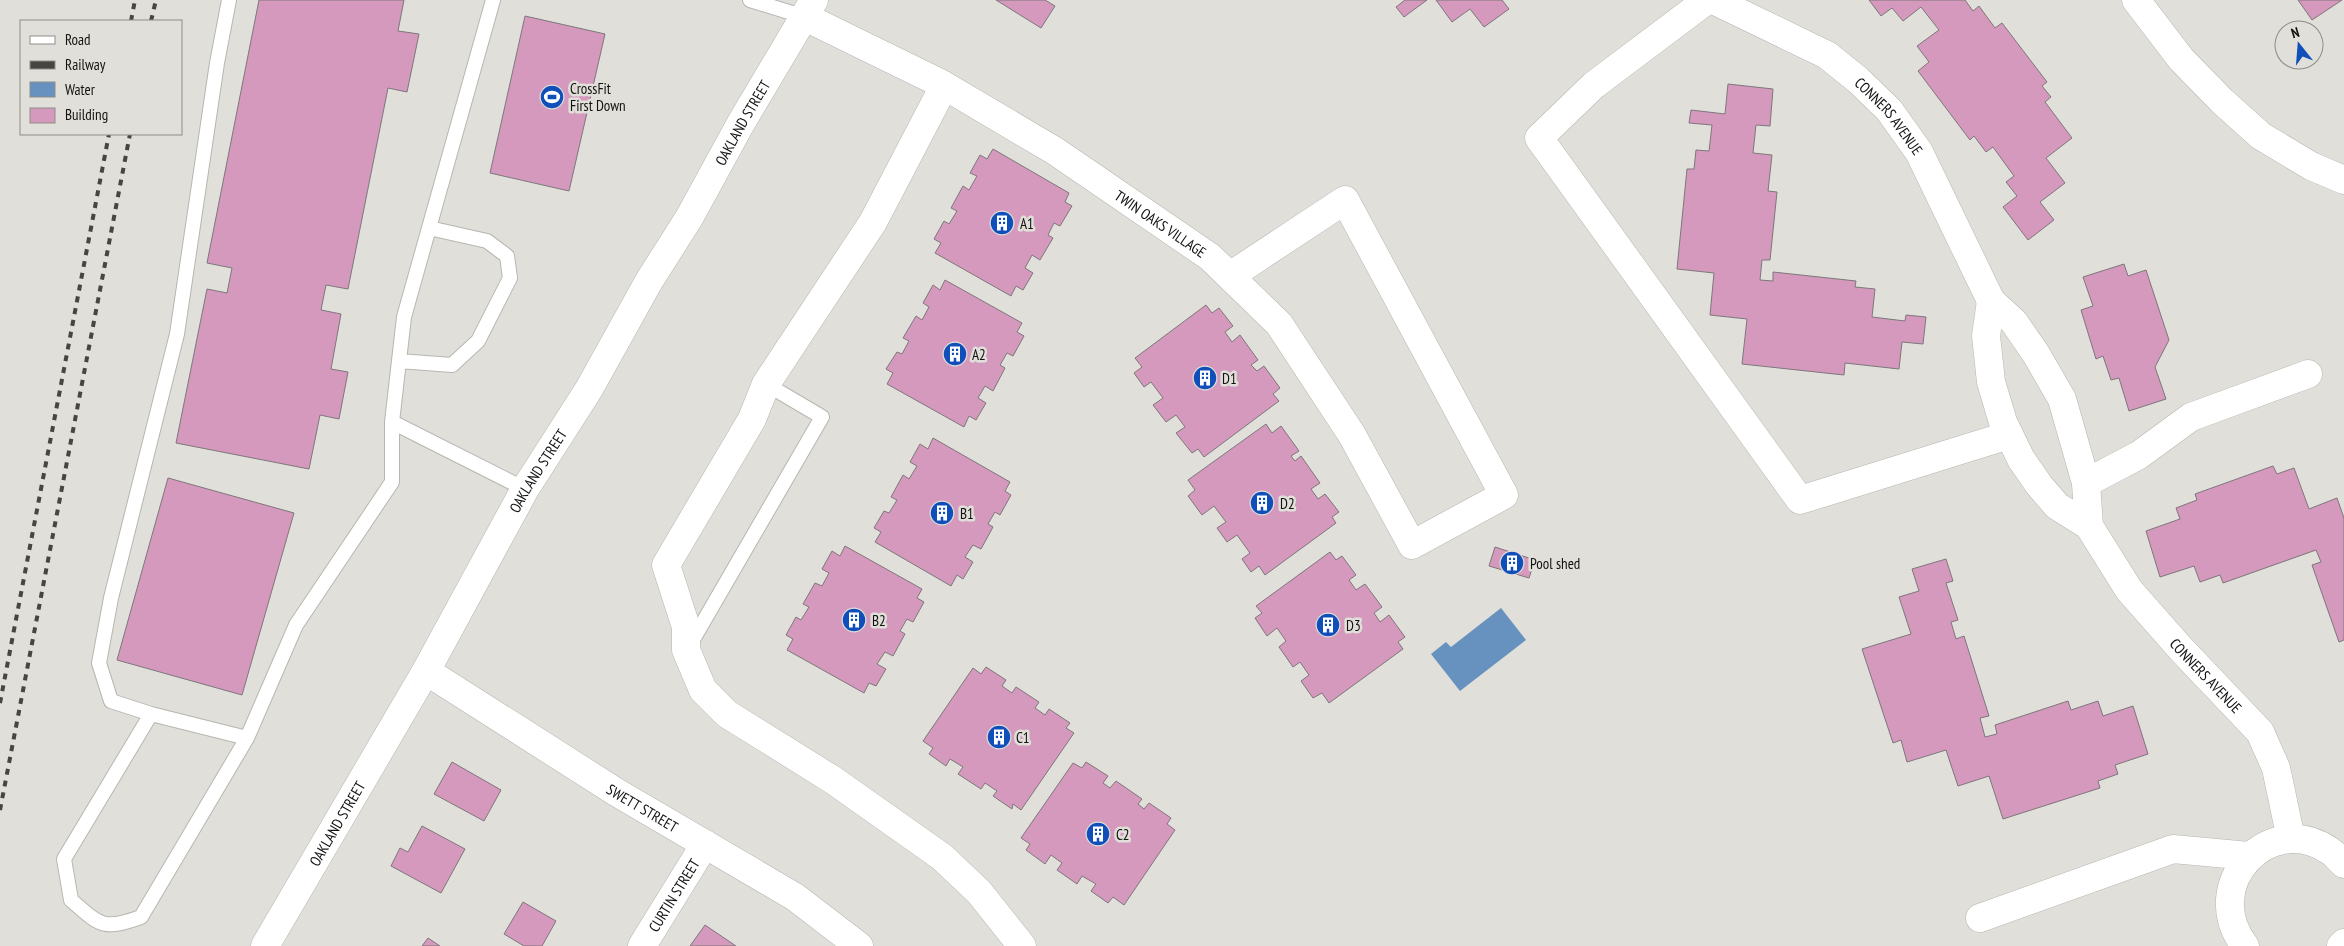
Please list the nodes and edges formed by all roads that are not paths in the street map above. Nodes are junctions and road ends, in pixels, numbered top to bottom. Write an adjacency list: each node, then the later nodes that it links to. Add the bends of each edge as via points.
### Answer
1 (229, 0): 23 (lane, via 177,334 111,598 99,663 111,701)
2 (493, 0): 10 (lane)
3 (750, 0): 7 (lane)
4 (1707, 0): 17 (street, via 1594,85 1539,138 1800,500)
5 (1713, 0): 12 (street, CONNERS AVENUE, via 1827,55 1889,110 1919,152)
6 (2136, 0): 9 (street, via 2181,59 2261,136 2310,166)
7 (810, 8): 8 (street, TWIN OAKS VILLAGE); 19 (street, OAKLAND STREET, via 589,389)
8 (944, 86): 11 (street, TWIN OAKS VILLAGE, via 1055,151 1210,257); 15 (street, via 872,222)
9 (2344, 180)
10 (429, 228): 13 (lane, via 404,317); 13 (lane, via 487,241 507,256 510,278 478,341 452,365)
11 (1230, 276): 11 (street, TWIN OAKS VILLAGE, via 1345,200 1504,495 1412,546 1352,434 1279,324)
12 (1991, 301): 17 (street, CONNERS AVENUE, via 1986,336 1991,382); 18 (street, CONNERS AVENUE, via 2014,322 2062,399)
13 (399, 361): 16 (lane)
14 (2308, 374): 18 (street, via 2191,416 2139,455)
15 (766, 384): 21 (street, via 752,420 666,565 686,627); 21 (lane, via 822,417)
16 (392, 422): 19 (lane); 24 (lane, via 392,482 296,626)
17 (2009, 435): 20 (street, CONNERS AVENUE, via 2021,459 2057,506)
18 (2086, 483): 20 (street, CONNERS AVENUE)
19 (526, 489): 22 (street, OAKLAND STREET)
20 (2089, 526): 25 (street, CONNERS AVENUE, via 2129,590 2260,732 2276,768)
21 (686, 650): 34 (street, via 703,690 727,714 833,780 942,857 979,892)
22 (426, 671): 26 (street, SWETT STREET, via 616,792); 31 (street, OAKLAND STREET)
23 (151, 714): 24 (lane); 24 (lane, via 64,859 71,900 98,923 120,924 141,917)
24 (247, 738)
25 (2291, 839): 27 (street, via 2262,848); 28 (street, via 2311,842 2330,850)
26 (705, 844): 32 (street, CURTIN STREET); 33 (street, SWETT STREET, via 795,897)
27 (2249, 856): 29 (street, via 2174,849); 35 (street, via 2231,885 2228,902 2230,920)
28 (2344, 864)
29 (1980, 918)
30 (2344, 943): 36 (street)
31 (265, 946)
32 (642, 946)
33 (859, 946)
34 (1022, 946)
35 (2244, 946)
36 (2341, 946)

